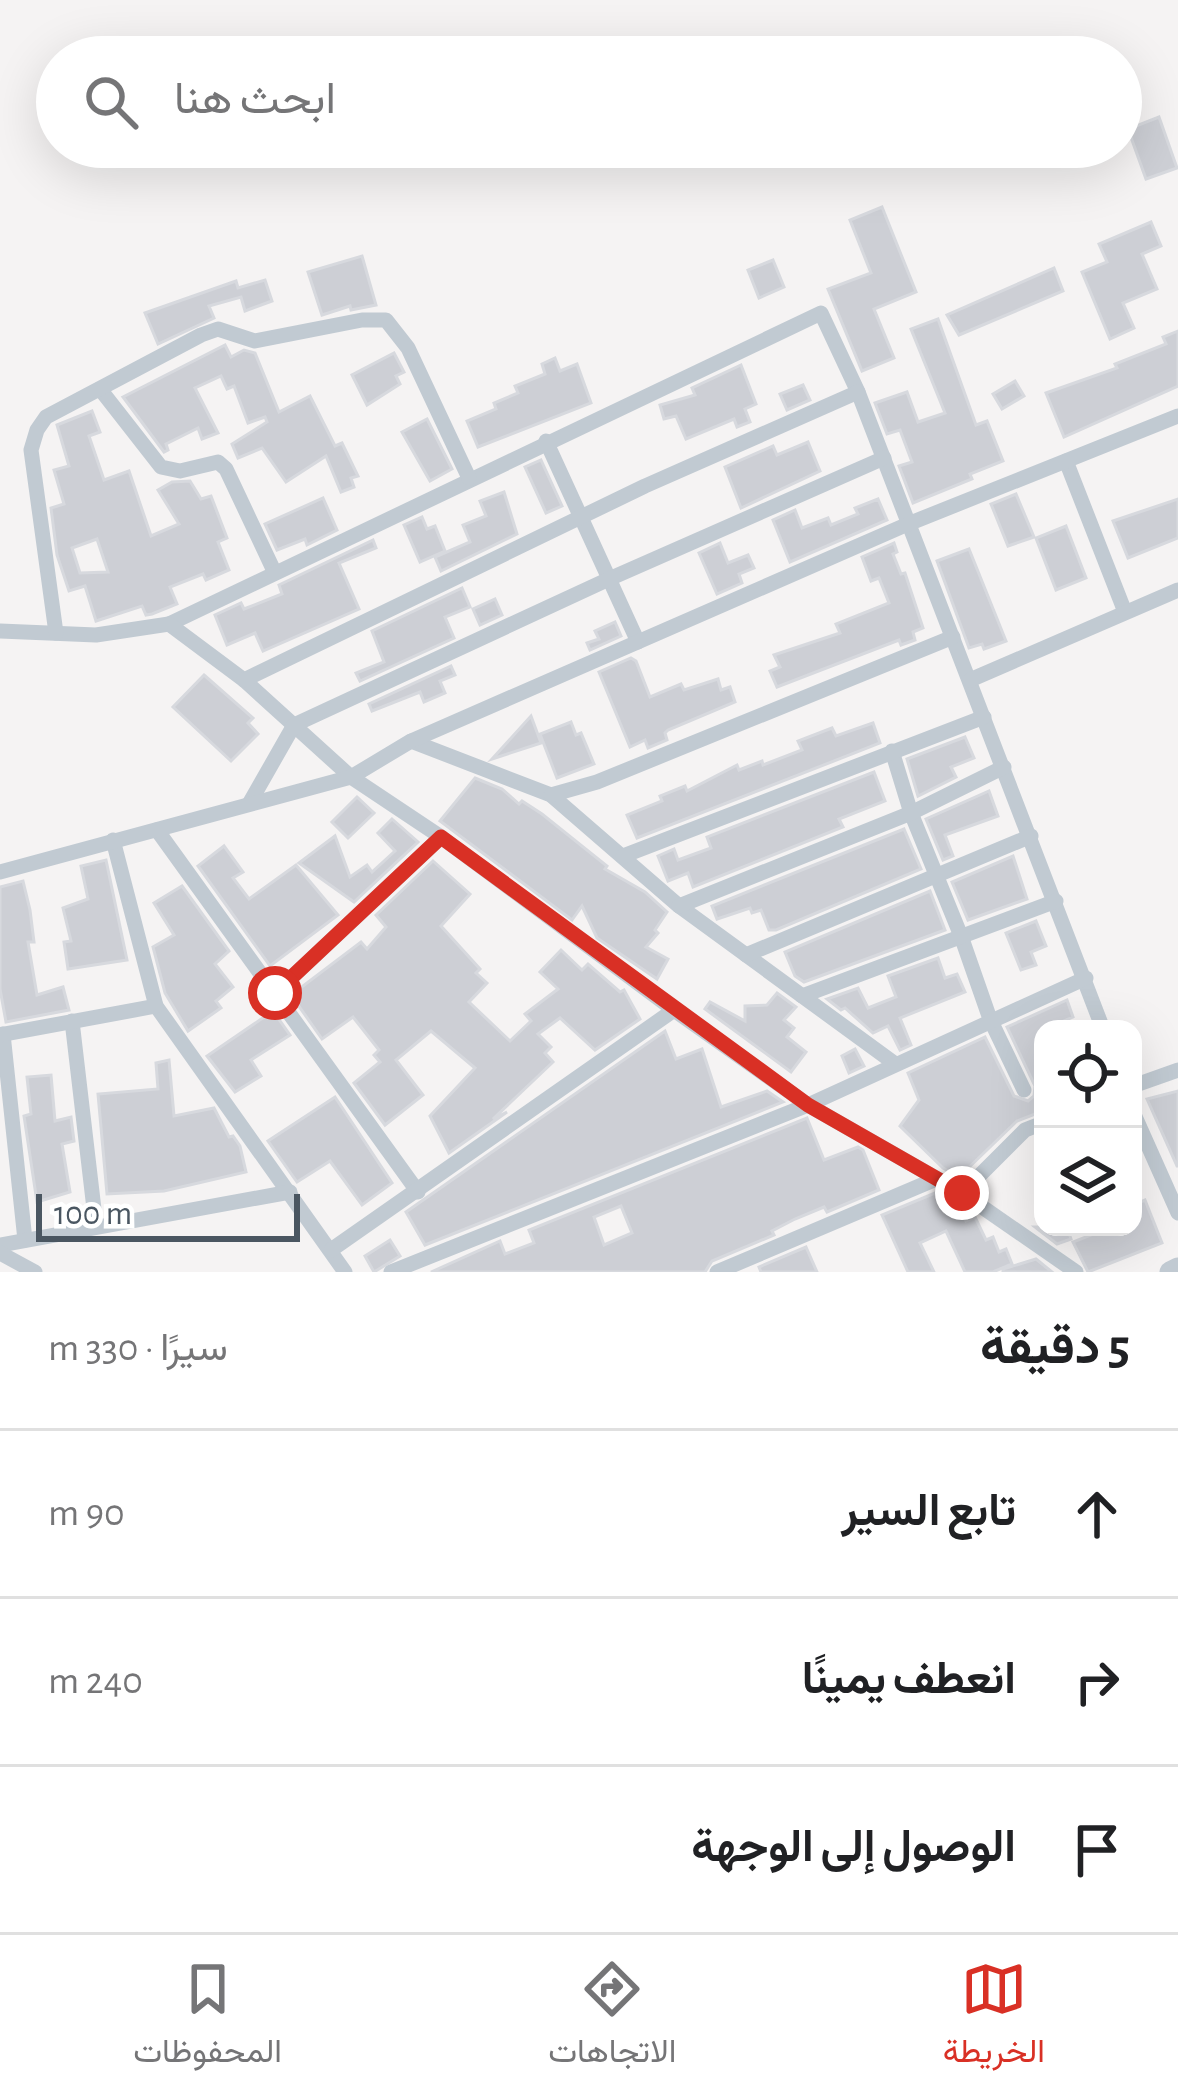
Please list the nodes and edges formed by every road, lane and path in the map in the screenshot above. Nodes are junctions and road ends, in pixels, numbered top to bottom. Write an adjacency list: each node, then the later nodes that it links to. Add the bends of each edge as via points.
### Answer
1 (100, 388): 7 (street, via 218,329 255,341 386,320 408,348); 10 (street, via 161,467 218,462 226,469); 16 (street, via 46,417 31,450)
2 (859, 392): 4 (street, via 820,313); 5 (street); 8 (street)
3 (1178, 416): 6 (street)
4 (546, 441): 7 (street); 8 (street)
5 (884, 458): 9 (street); 11 (street)
6 (1066, 461): 9 (street); 13 (street)
7 (470, 478): 10 (street)
8 (580, 518): 11 (street); 19 (street)
9 (908, 524): 17 (street); 18 (street)
10 (274, 572): 14 (street)
11 (609, 579): 18 (street); 22 (street)
12 (1178, 590): 13 (street)
13 (1125, 612): 20 (street)
14 (169, 624): 16 (street); 19 (street)
15 (0, 631): 16 (street)
16 (56, 633)
17 (953, 637): 20 (street); 27 (street)
18 (638, 642): 23 (street)
19 (244, 680): 22 (street)
20 (970, 680): 21 (street)
21 (984, 717): 24 (street); 25 (street)
22 (294, 725): 26 (street); 28 (street)
23 (411, 741): 26 (street); 27 (street)
24 (892, 751): 29 (street); 34 (street)
25 (1004, 767): 29 (street); 31 (street)
26 (351, 776): 28 (street); 32 (street)
27 (550, 795): 34 (street)
28 (249, 805): 30 (street)
29 (911, 813): 36 (street); 38 (street)
30 (157, 830): 33 (street); 42 (street)
31 (1030, 836): 36 (street); 37 (street)
32 (441, 837): 42 (street); 45 (street)
33 (113, 840): 35 (street); 44 (street)
34 (623, 856): 38 (street)
35 (0, 872)
36 (936, 874): 39 (street); 40 (street)
37 (1056, 901): 39 (street); 41 (street)
38 (679, 905): 40 (street)
39 (962, 936): 43 (street); 46 (street)
40 (746, 955): 43 (street)
41 (1087, 977): 46 (street); 47 (street)
42 (275, 993): 59 (street)
43 (802, 996): 50 (street)
44 (156, 1006): 48 (street); 58 (street)
45 (674, 1010): 54 (street); 59 (street)
46 (990, 1019): 50 (street); 53 (street)
47 (1100, 1020)
48 (72, 1021): 49 (street); 62 (street)
49 (1, 1034): 63 (street)
50 (894, 1063): 54 (street)
51 (1178, 1070): 52 (street)
52 (1142, 1083)
53 (1024, 1090)
54 (808, 1105): 57 (street); 70 (street)
55 (1034, 1126): 60 (street)
56 (1140, 1128): 61 (street)
57 (936, 1179): 60 (street); 66 (street)
58 (290, 1192): 62 (street); 65 (street)
59 (418, 1192): 65 (street)
60 (962, 1193): 72 (street)
61 (1178, 1213)
62 (96, 1226): 63 (street)
63 (25, 1240): 64 (street)
64 (0, 1249): 68 (street)
65 (331, 1250): 69 (street)
66 (737, 1268): 71 (street)
67 (1178, 1268): 73 (street)
68 (35, 1272)
69 (345, 1272)
70 (391, 1272)
71 (717, 1272)
72 (1076, 1272)
73 (1170, 1272)

